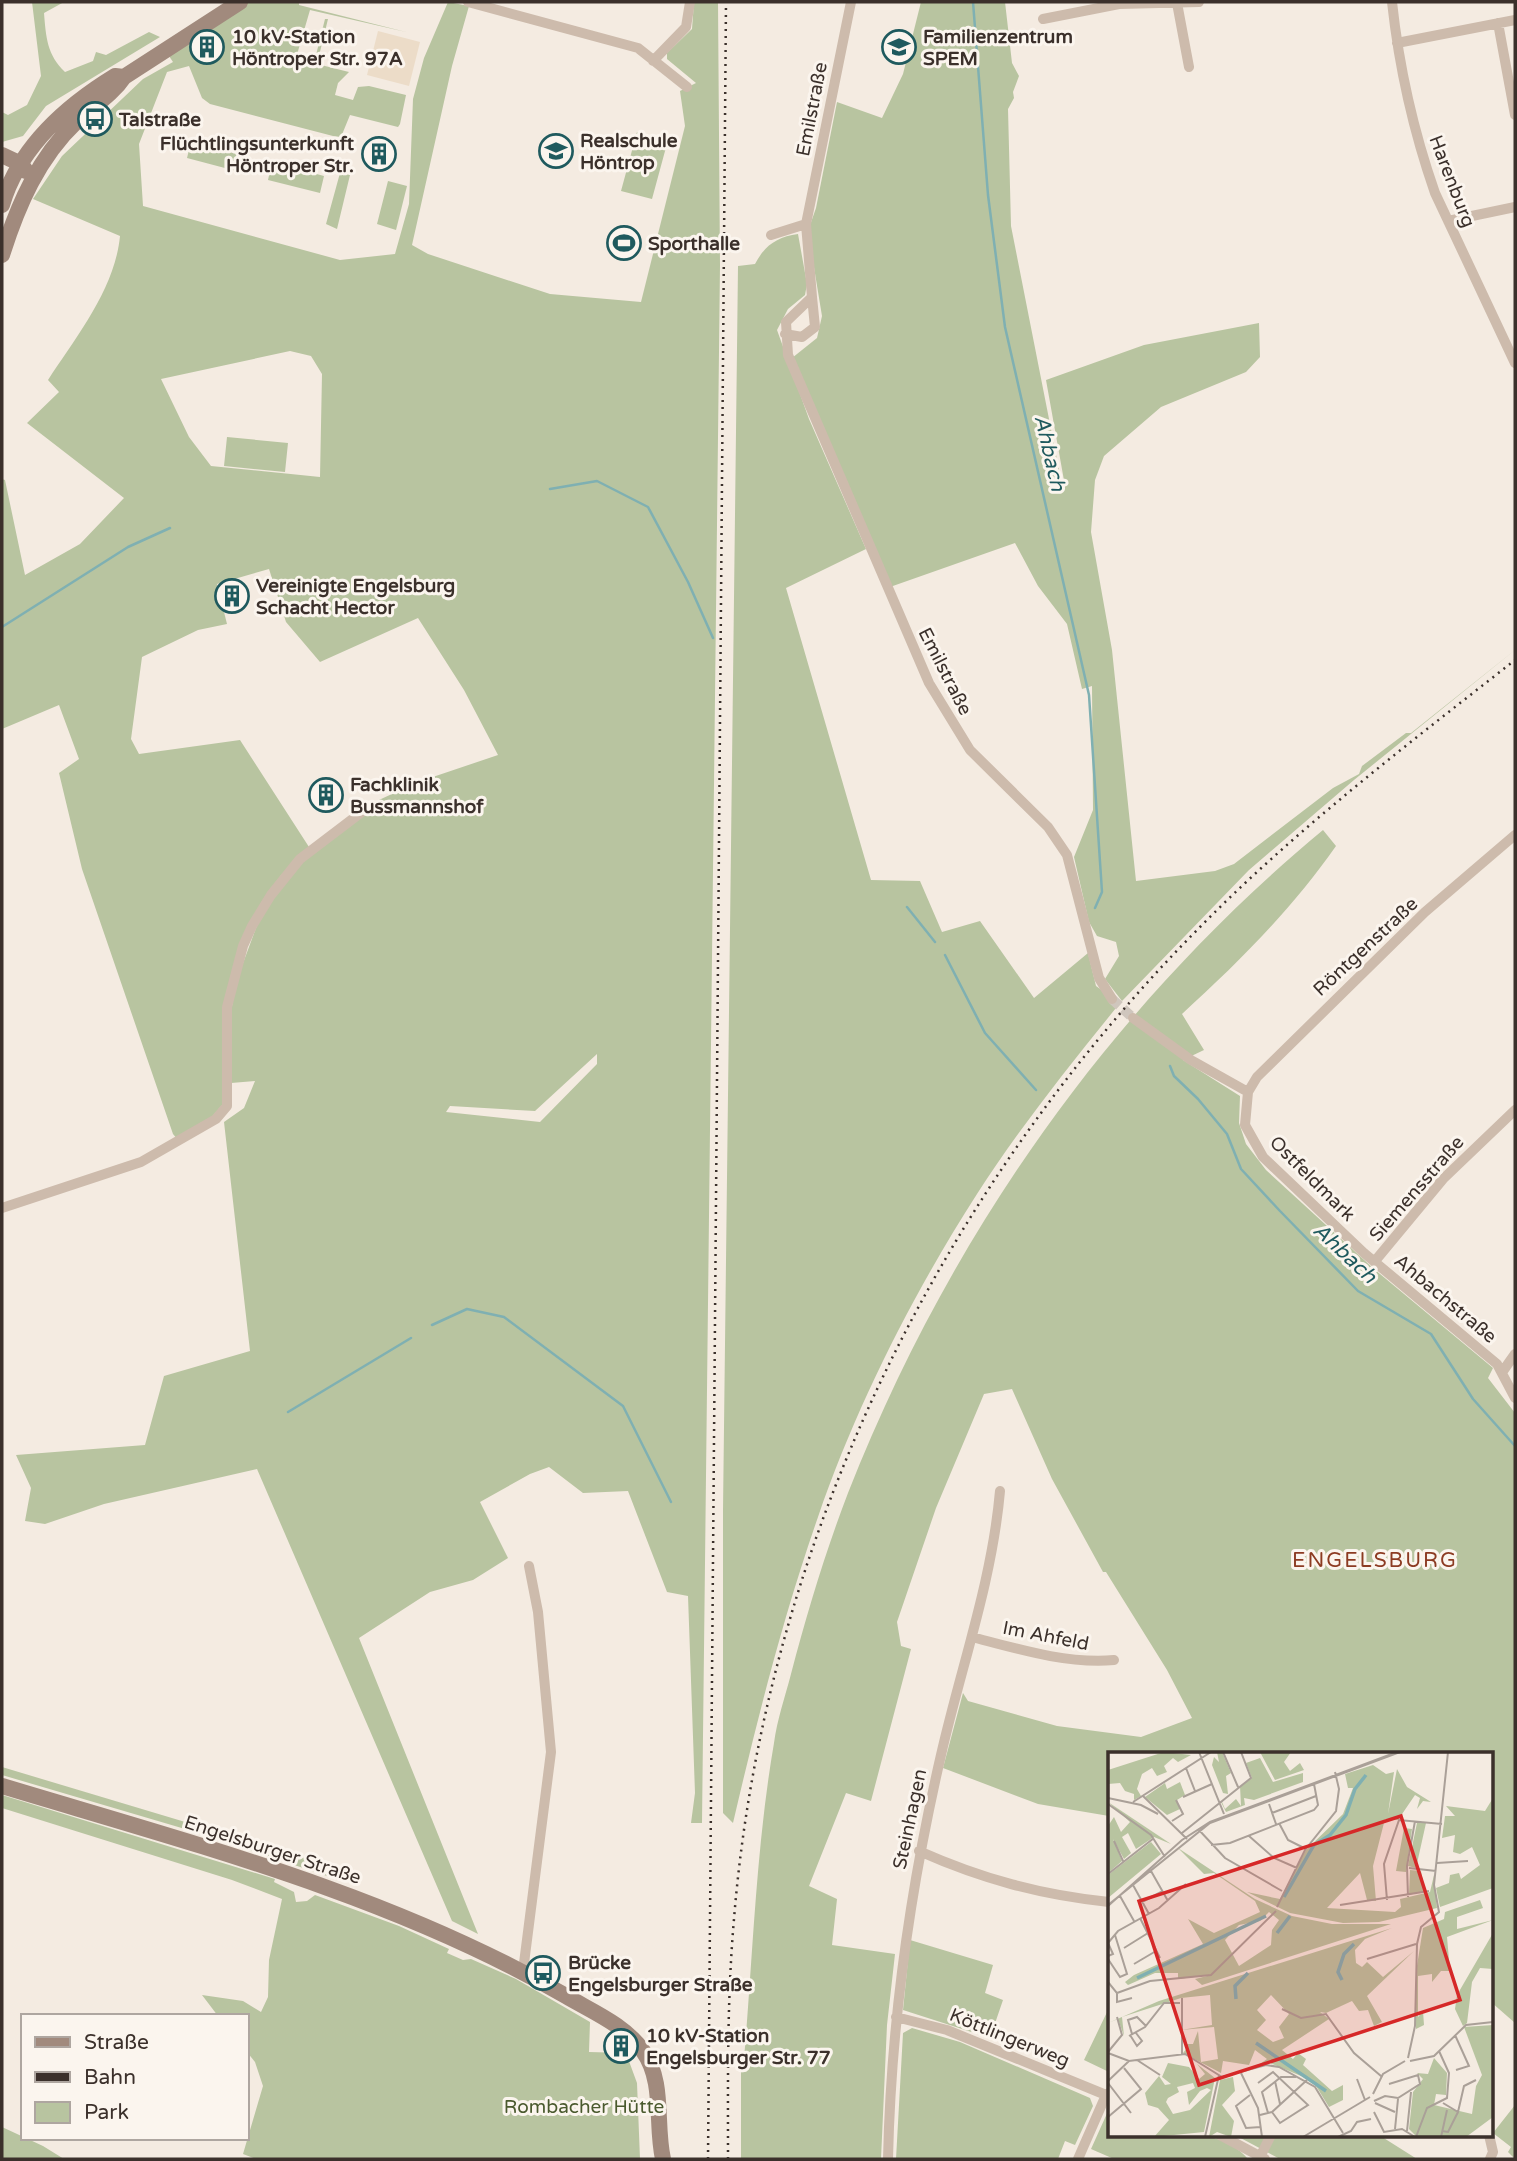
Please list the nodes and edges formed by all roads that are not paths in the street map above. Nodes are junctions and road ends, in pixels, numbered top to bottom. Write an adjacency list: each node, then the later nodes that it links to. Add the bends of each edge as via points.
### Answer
1 (240, 2): 15 (street)
2 (468, 2): 13 (street, via 638,48)
3 (690, 2): 13 (street, via 686,27)
4 (851, 2): 24 (street, Emilstraße)
5 (1199, 2): 7 (street)
6 (1392, 2): 12 (street, Harenburg)
7 (1177, 3): 8 (street); 14 (street)
8 (1104, 4): 9 (street)
9 (1043, 19)
10 (1515, 20): 11 (street)
11 (1498, 23): 12 (street); 17 (street)
12 (1396, 44): 23 (street, Harenburg, via 1416,138)
13 (653, 61): 16 (street)
14 (1189, 67)
15 (124, 77): 19 (street, via 115,76 82,97 46,130); 20 (street, via 76,122)
16 (687, 87)
17 (1515, 115)
18 (2, 156): 19 (street)
19 (12, 172): 20 (street); 21 (street)
20 (32, 179): 26 (street)
21 (3, 197)
22 (1515, 207): 23 (street)
23 (1448, 221): 29 (street, Harenburg)
24 (806, 223): 25 (street); 27 (street, Emilstraße)
25 (771, 235)
26 (2, 256)
27 (812, 297): 28 (street, via 790,315); 28 (street, Emilstraße, via 815,327 802,337)
28 (785, 334): 32 (street, Emilstraße, via 792,369 929,683 970,750 1048,827 1067,855 1099,978)
29 (1515, 363)
30 (367, 808): 36 (street, via 300,859 252,926 227,1007 228,1106 186,1140 141,1162)
31 (1515, 835): 34 (street, Röntgenstraße, via 1424,912 1336,996 1257,1077)
32 (1112, 999)
33 (1133, 1018): 34 (street, via 1191,1060)
34 (1248, 1092): 37 (street, Ostfeldmark, via 1245,1125 1263,1157)
35 (1515, 1110): 37 (street, Siemensstraße, via 1443,1179)
36 (2, 1208)
37 (1376, 1261): 39 (street, Ahbachstraße)
38 (1515, 1354): 39 (street)
39 (1503, 1371): 40 (street, Ahbachstraße)
40 (1515, 1398)
41 (1000, 1491): 43 (street, Steinhagen, via 989,1575)
42 (529, 1566): 48 (street, via 538,1612 551,1752)
43 (972, 1637): 44 (street, Im Ahfeld, via 1061,1658); 46 (street, Steinhagen)
44 (1114, 1660)
45 (2, 1786): 48 (street, Engelsburger Straße, via 376,1905)
46 (919, 1851): 47 (street, via 994,1881 1051,1895); 49 (street, Steinhagen)
47 (1108, 1902)
48 (523, 1971): 55 (street, Engelsburger Straße, via 623,2030 639,2046 655,2080)
49 (896, 2017): 50 (street, Köttlingerweg, via 947,2029); 56 (street, Steinhagen)
50 (1108, 2094): 57 (street)
51 (1222, 2136): 54 (street)
52 (1271, 2136): 54 (street)
53 (1489, 2136): 58 (street)
54 (1263, 2158)
55 (663, 2159)
56 (888, 2159)
57 (1078, 2159)
58 (1490, 2159)

